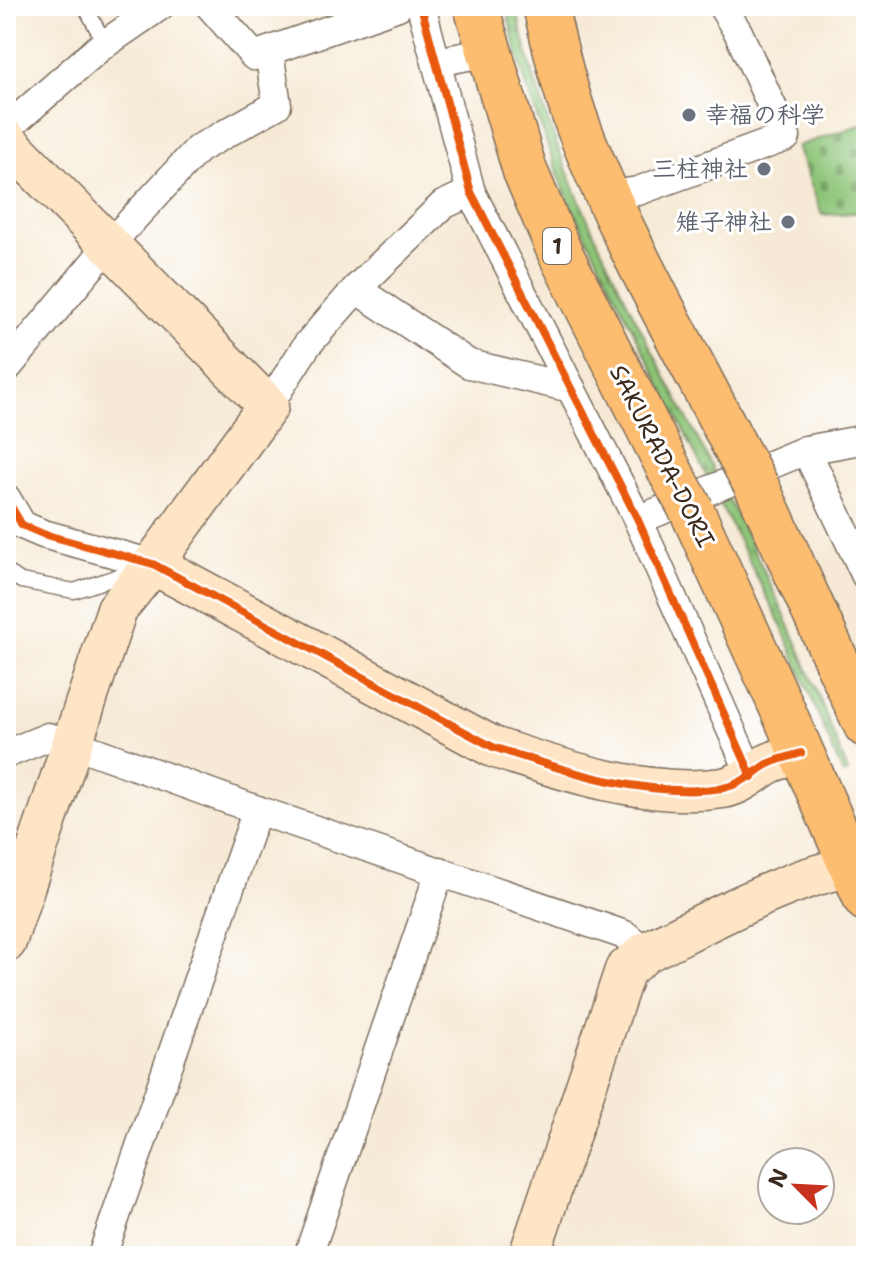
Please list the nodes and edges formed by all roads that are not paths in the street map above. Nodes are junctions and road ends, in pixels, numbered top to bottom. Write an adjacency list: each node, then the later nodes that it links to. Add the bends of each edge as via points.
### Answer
1 (85, 6): 9 (lane)
2 (160, 6): 9 (street)
3 (210, 6): 10 (street, via 254,56)
4 (398, 6): 10 (street)
5 (421, 6): 12 (street)
6 (476, 6): 11 (highway, SAKURADA-DORI / 1)
7 (545, 6): 16 (highway, via 575,115)
8 (722, 6): 16 (street, via 786,137 638,191)
9 (105, 44): 13 (street)
10 (269, 51): 17 (street, via 277,105 198,149)
11 (489, 52): 12 (street); 31 (highway, SAKURADA-DORI / 1, bridge, via 525,171 560,253 692,511)
12 (436, 62): 15 (street)
13 (6, 129)
14 (6, 140): 17 (street)
15 (471, 192): 18 (street, via 443,205); 20 (street)
16 (607, 196): 29 (highway, bridge, via 757,487)
17 (108, 246): 19 (street); 21 (street)
18 (356, 289): 20 (street, via 469,364); 21 (street, via 307,345)
19 (6, 369)
20 (571, 388): 25 (street)
21 (268, 406): 26 (street)
22 (866, 439): 23 (street)
23 (806, 450): 25 (street); 28 (street)
24 (6, 498): 26 (street, via 22,525)
25 (638, 520): 33 (street)
26 (153, 564): 27 (lane, via 74,591 21,581); 30 (street, via 117,609); 33 (street, via 493,747 606,778 678,790 726,788)
27 (6, 571)
28 (866, 576)
29 (866, 725)
30 (72, 743): 32 (street, via 48,737); 34 (street); 37 (street)
31 (801, 753): 33 (street, via 768,764); 36 (highway, SAKURADA-DORI / 1)
32 (6, 754)
33 (752, 777)
34 (257, 810): 35 (street); 39 (street)
35 (440, 871): 38 (street, via 625,935); 40 (street)
36 (862, 878): 38 (street, via 802,879)
37 (6, 942)
38 (646, 952): 41 (street, via 625,970)
39 (102, 1256)
40 (308, 1256)
41 (529, 1256)

